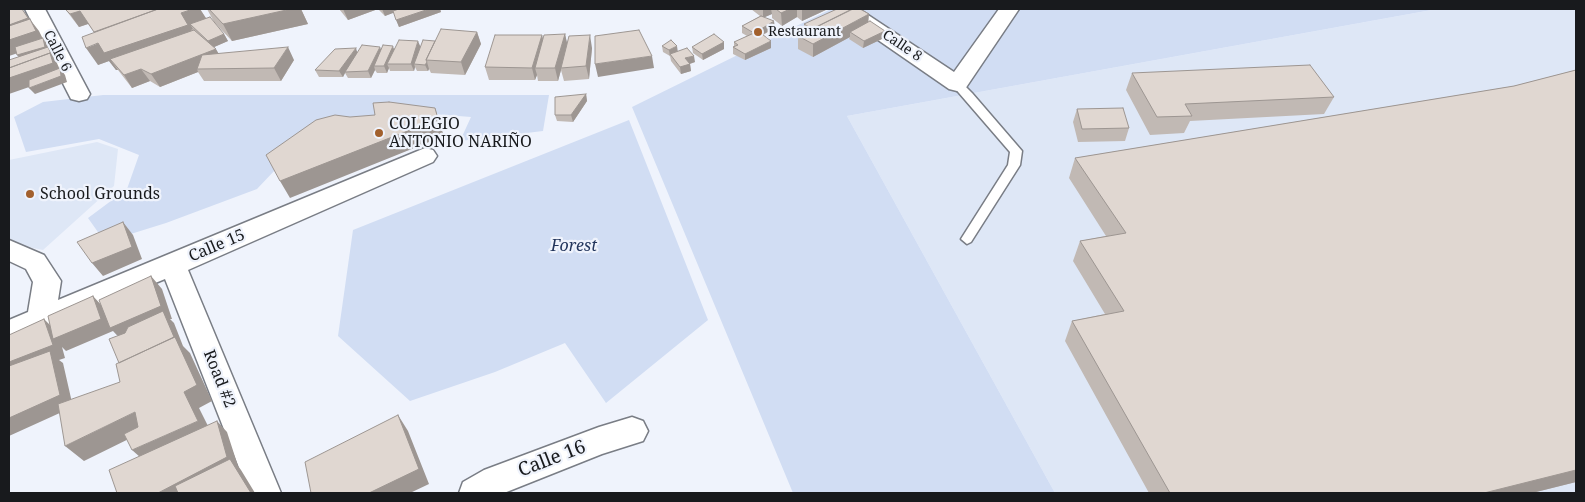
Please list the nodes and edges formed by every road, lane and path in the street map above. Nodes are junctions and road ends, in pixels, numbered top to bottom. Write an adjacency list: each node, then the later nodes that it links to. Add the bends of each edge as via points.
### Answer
1 (35, 9): 5 (street, Calle 6)
2 (846, 9): 4 (street, Calle 8)
3 (1009, 9): 4 (street)
4 (957, 84): 7 (lane, via 1016,151 1014,165)
5 (79, 94)
6 (425, 156): 9 (street, Calle 15)
7 (967, 239)
8 (9, 250): 10 (street, via 36,262 47,282)
9 (173, 265): 10 (street, Calle 15); 13 (street, Road #2)
10 (41, 320): 11 (street, Calle 15)
11 (9, 332)
12 (632, 431): 14 (street, Calle 16, via 512,475)
13 (264, 493)
14 (475, 493)

